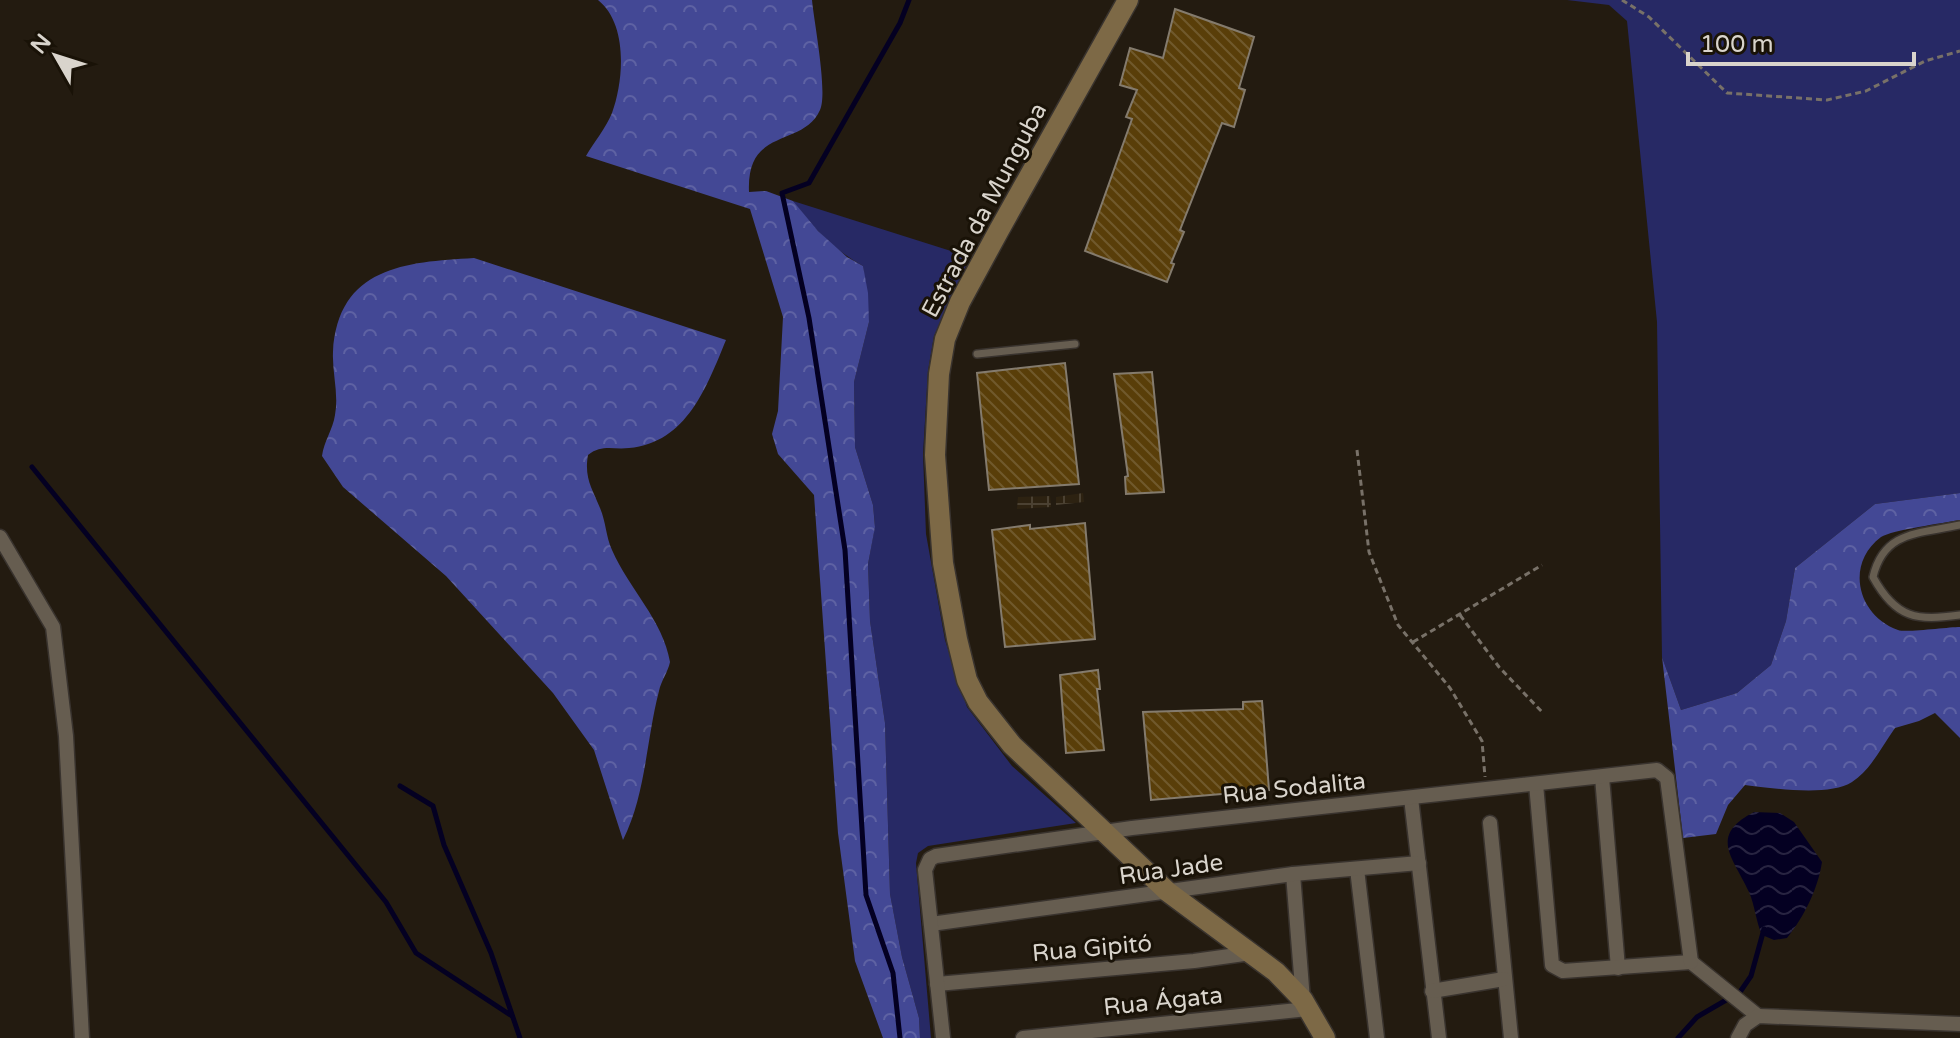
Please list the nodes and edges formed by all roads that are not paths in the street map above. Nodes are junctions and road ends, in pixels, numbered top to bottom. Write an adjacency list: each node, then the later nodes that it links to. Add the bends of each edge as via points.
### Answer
1 (1128, 0): 11 (main road, Estrada da Munguba, via 960,302 945,339 939,374 935,455 943,563 967,680 1012,745)
2 (1075, 344): 3 (lane)
3 (977, 354)
4 (1960, 525): 6 (lane, via 1894,541 1873,577 1913,618)
5 (0, 537): 26 (street, via 53,627 66,736)
6 (1960, 615)
7 (1602, 777): 8 (street, Rua Sodalita); 18 (street, Rua Sodalita, via 1657,770 1667,778); 19 (street)
8 (1536, 784): 9 (street, Rua Sodalita); 19 (street, via 1552,965 1563,971)
9 (1411, 798): 11 (street, Rua Sodalita); 12 (street)
10 (1490, 823): 20 (street)
11 (1107, 832): 15 (main road, Estrada da Munguba); 16 (street, Rua Sodalita, via 930,859 925,870)
12 (1419, 863): 13 (street, Rua Jade); 22 (street)
13 (1357, 869): 14 (street, Rua Jade); 30 (street)
14 (1293, 874): 15 (street, Rua Jade); 23 (street)
15 (1168, 892): 16 (street, Rua Jade); 17 (main road, Estrada da Munguba)
16 (931, 924): 21 (street)
17 (1251, 953): 21 (street, Rua Gipitó); 23 (main road, Estrada da Munguba)
18 (1691, 962): 19 (street); 24 (street)
19 (1618, 968)
20 (1504, 979): 22 (street); 32 (street)
21 (937, 984): 27 (street)
22 (1432, 991): 31 (street)
23 (1306, 1004): 28 (street, Rua Ágata); 29 (main road, Estrada da Munguba)
24 (1758, 1016): 25 (street); 33 (street)
25 (1960, 1024)
26 (82, 1038)
27 (943, 1038)
28 (1023, 1038)
29 (1325, 1038)
30 (1377, 1038)
31 (1439, 1038)
32 (1511, 1038)
33 (1738, 1038)

